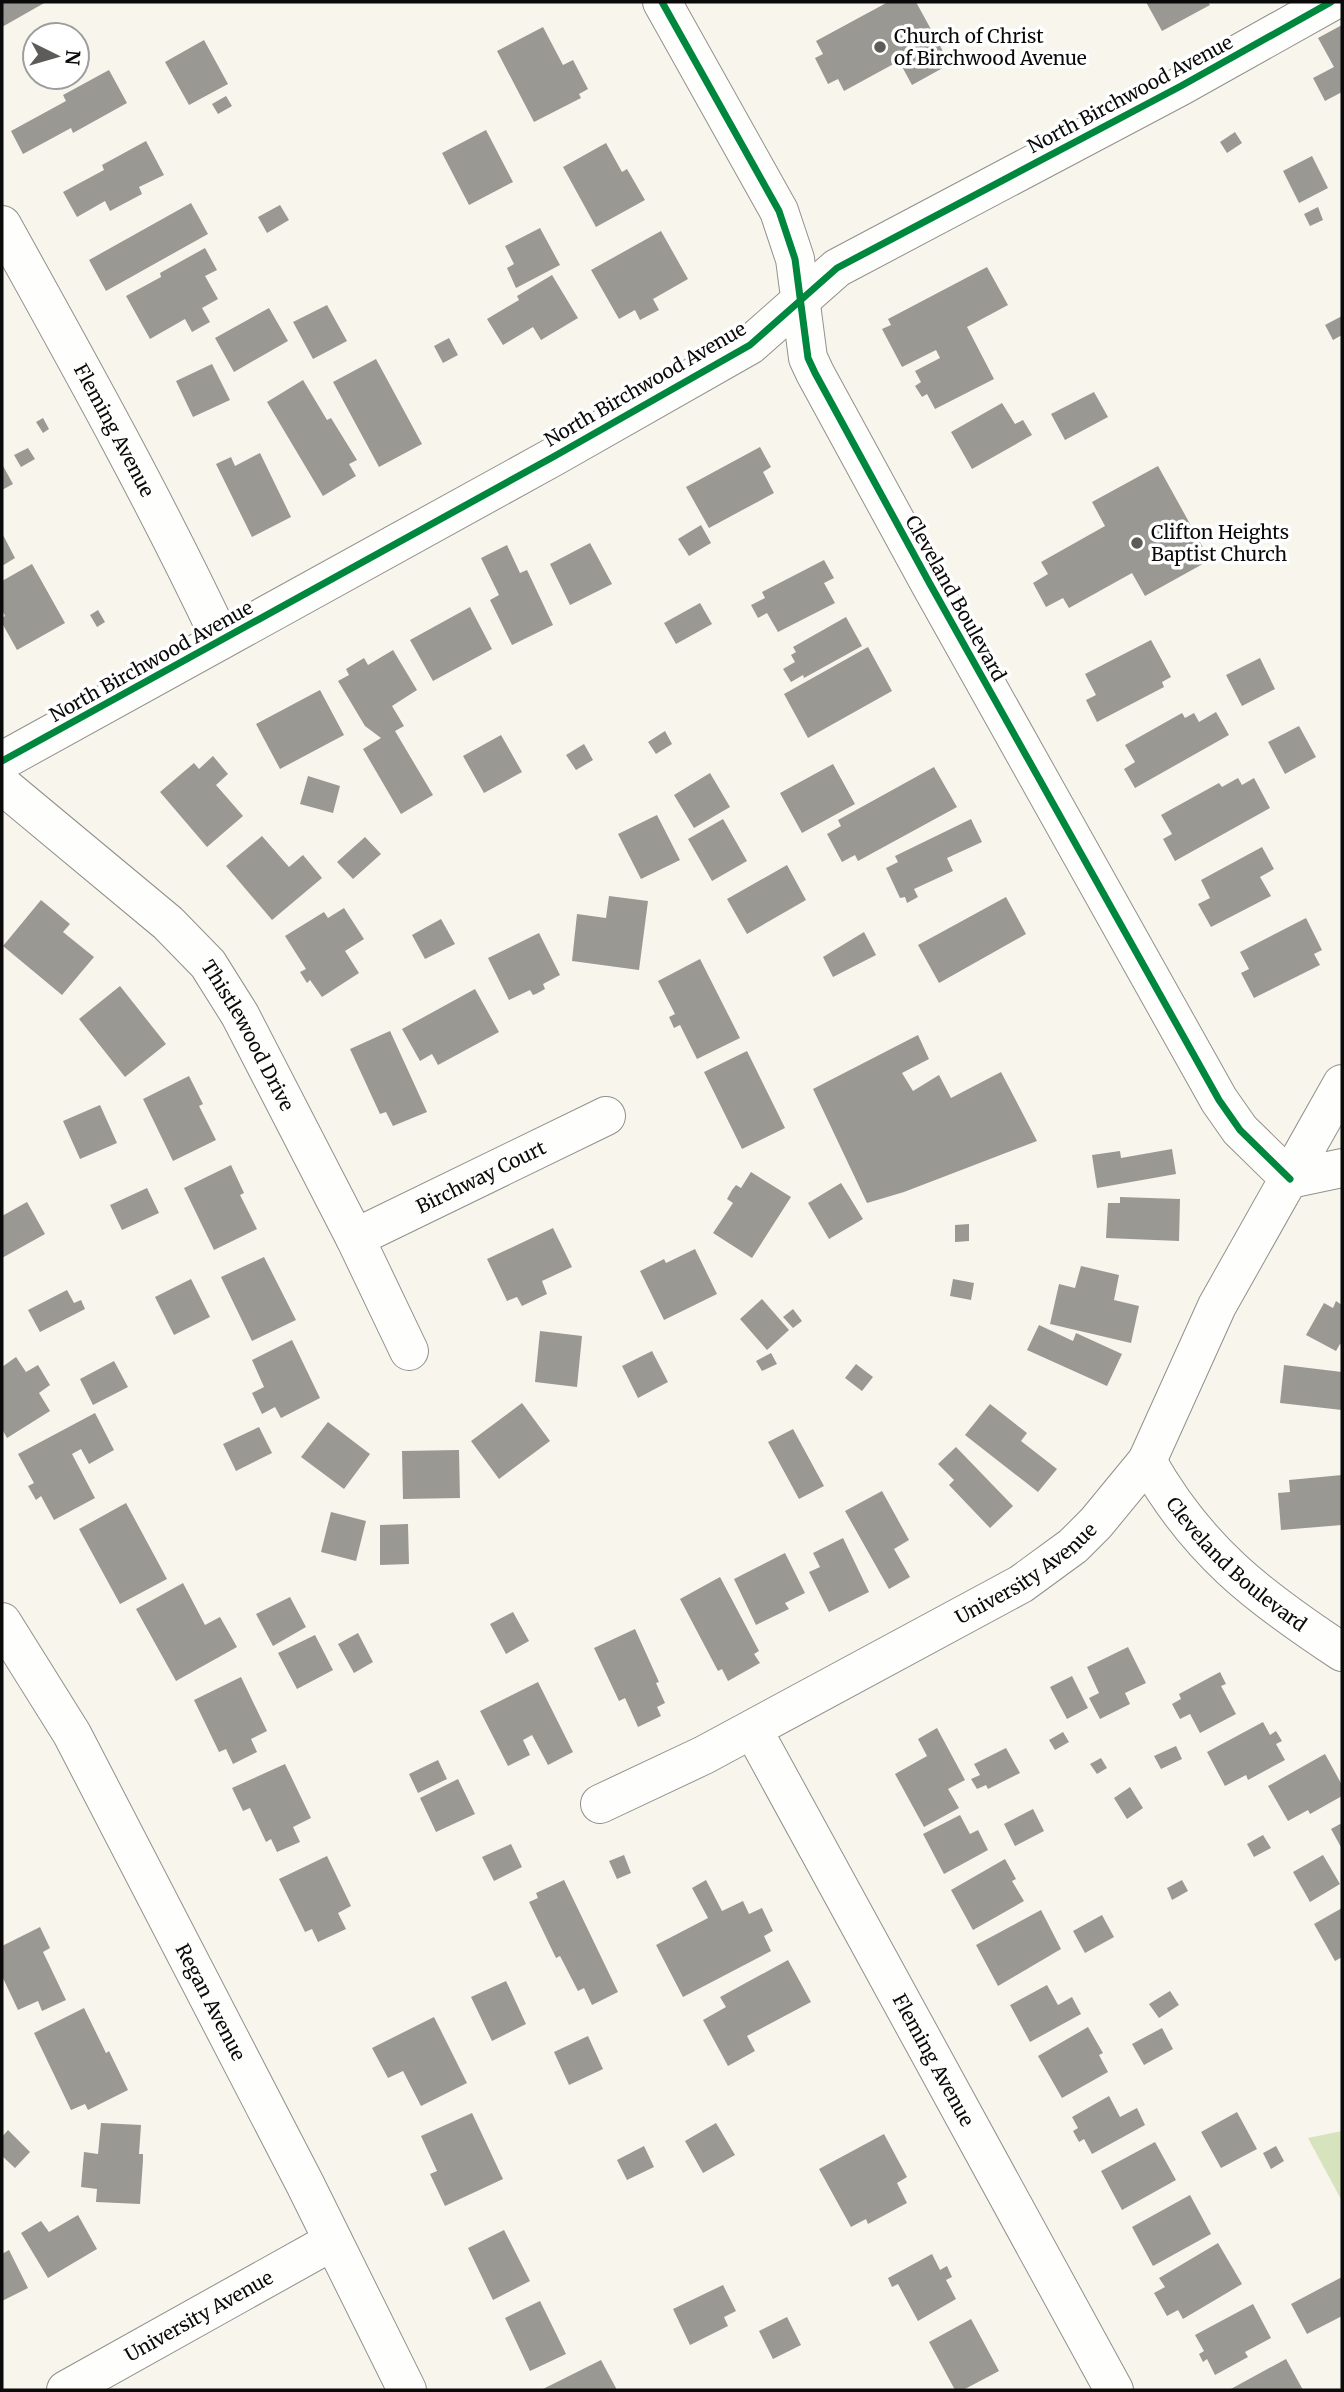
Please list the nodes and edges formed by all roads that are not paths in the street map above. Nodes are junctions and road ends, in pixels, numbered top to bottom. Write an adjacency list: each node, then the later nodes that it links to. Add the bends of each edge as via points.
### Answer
1 (662, 2): 4 (street, Cleveland Boulevard, via 779,211 795,259)
2 (1331, 2): 4 (street, North Birchwood Avenue, via 837,268)
3 (2, 225): 5 (street, Fleming Avenue, via 124,446)
4 (800, 301): 5 (street, North Birchwood Avenue, via 750,345); 11 (street, Cleveland Boulevard, via 808,358 936,595 1219,1100 1240,1130)
5 (221, 640): 6 (street, North Birchwood Avenue)
6 (2, 761)
7 (2, 785): 12 (street, Thistlewood Drive, via 168,923 208,964 240,1015)
8 (1342, 1084): 11 (street, University Avenue)
9 (606, 1116): 12 (street, Birchway Court)
10 (1342, 1168): 11 (street)
11 (1290, 1179): 14 (street, University Avenue, via 1217,1306)
12 (355, 1238): 13 (street, Thistlewood Drive)
13 (409, 1352)
14 (1147, 1461): 16 (street, Cleveland Boulevard, via 1209,1549 1275,1607); 17 (street, University Avenue, via 1096,1522 1046,1567)
15 (2, 1622): 19 (street, Regan Avenue, via 72,1734)
16 (1342, 1652)
17 (754, 1730): 18 (street, University Avenue); 22 (street, Fleming Avenue)
18 (600, 1804)
19 (333, 2241): 20 (street, University Avenue); 21 (street, Regan Avenue)
20 (66, 2390)
21 (407, 2390)
22 (1114, 2390)

